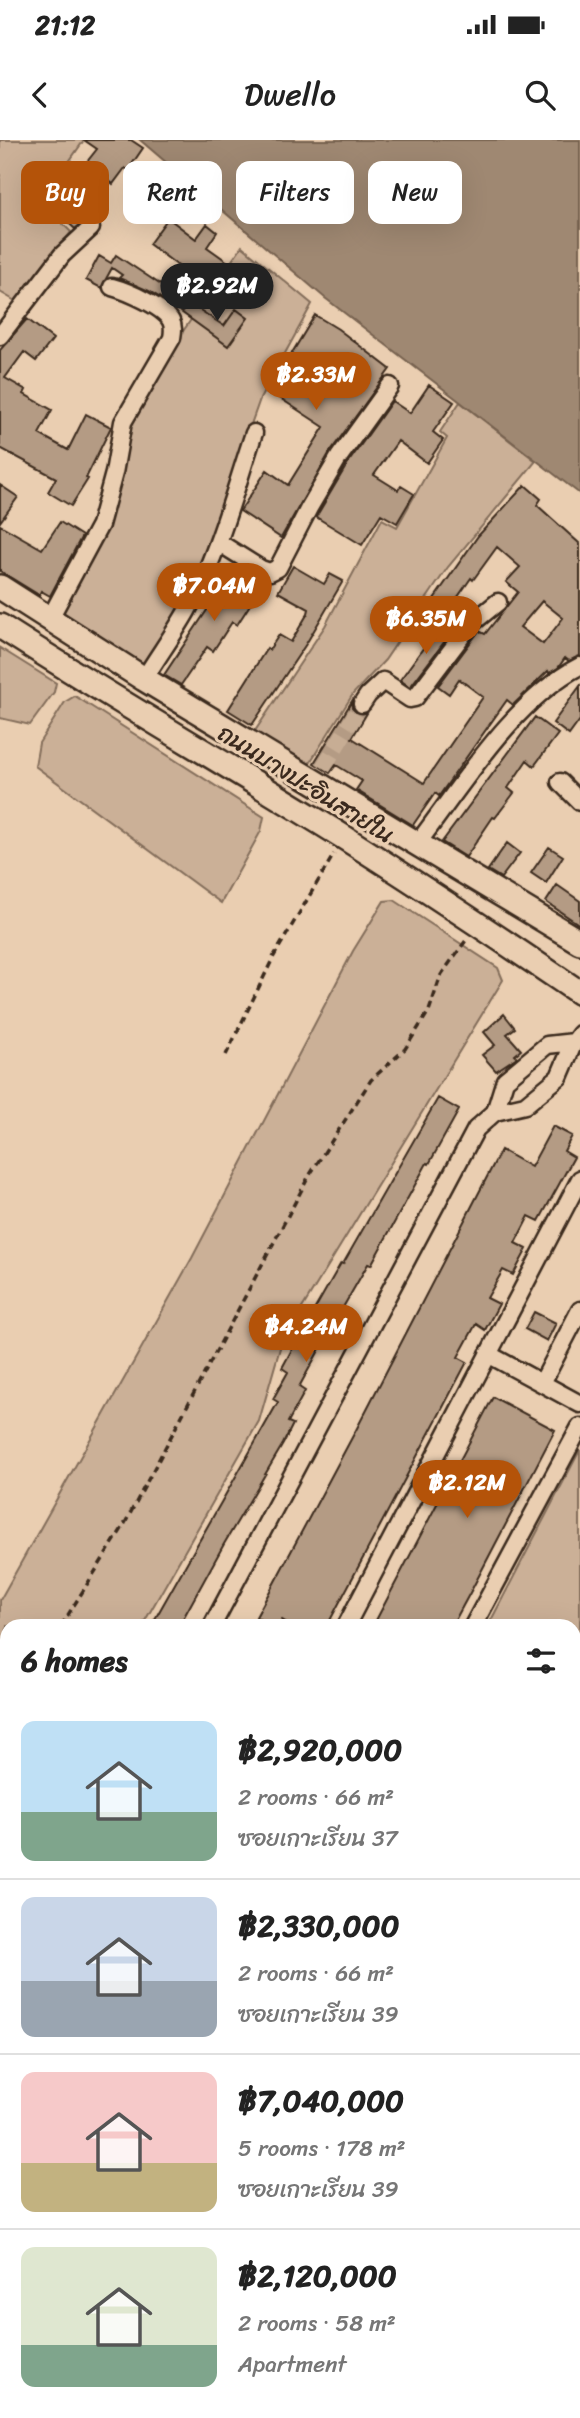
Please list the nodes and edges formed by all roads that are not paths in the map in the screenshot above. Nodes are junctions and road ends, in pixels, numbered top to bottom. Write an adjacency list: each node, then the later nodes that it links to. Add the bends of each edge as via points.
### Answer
1 (90, 228): 3 (street, via 62,255)
2 (112, 287): 9 (street, via 170,317 172,338 123,422 100,526)
3 (0, 336)
4 (390, 386): 6 (street, via 340,457 278,568 270,572 261,569)
5 (254, 433): 6 (street)
6 (218, 542): 12 (street, via 188,610)
7 (0, 587): 9 (main road, ถนนบางปะอินสายใน)
8 (498, 602): 13 (street, via 471,624 415,698 383,681)
9 (50, 618): 12 (main road, ถนนบางปะอินสายใน)
10 (0, 626): 18 (main road, ถนนบางปะอินสายใน, via 344,838)
11 (580, 666): 16 (street, via 542,690 512,720)
12 (144, 679): 16 (main road, ถนนบางปะอินสายใน, via 318,775)
13 (362, 704)
14 (560, 782): 15 (street)
15 (580, 802)
16 (417, 844): 17 (main road, ถนนบางปะอินสายใน)
17 (580, 942)
18 (580, 993)
19 (577, 1038): 20 (street, via 559,1077 525,1105); 20 (street, via 547,1045 505,1080)
20 (495, 1112): 27 (street, via 476,1129)
21 (580, 1179): 23 (street)
22 (580, 1310): 24 (street)
23 (488, 1354): 24 (street); 28 (street)
24 (542, 1383): 25 (street)
25 (580, 1404)
26 (580, 1427): 29 (street)
27 (216, 1619)
28 (350, 1619)
29 (477, 1619)

